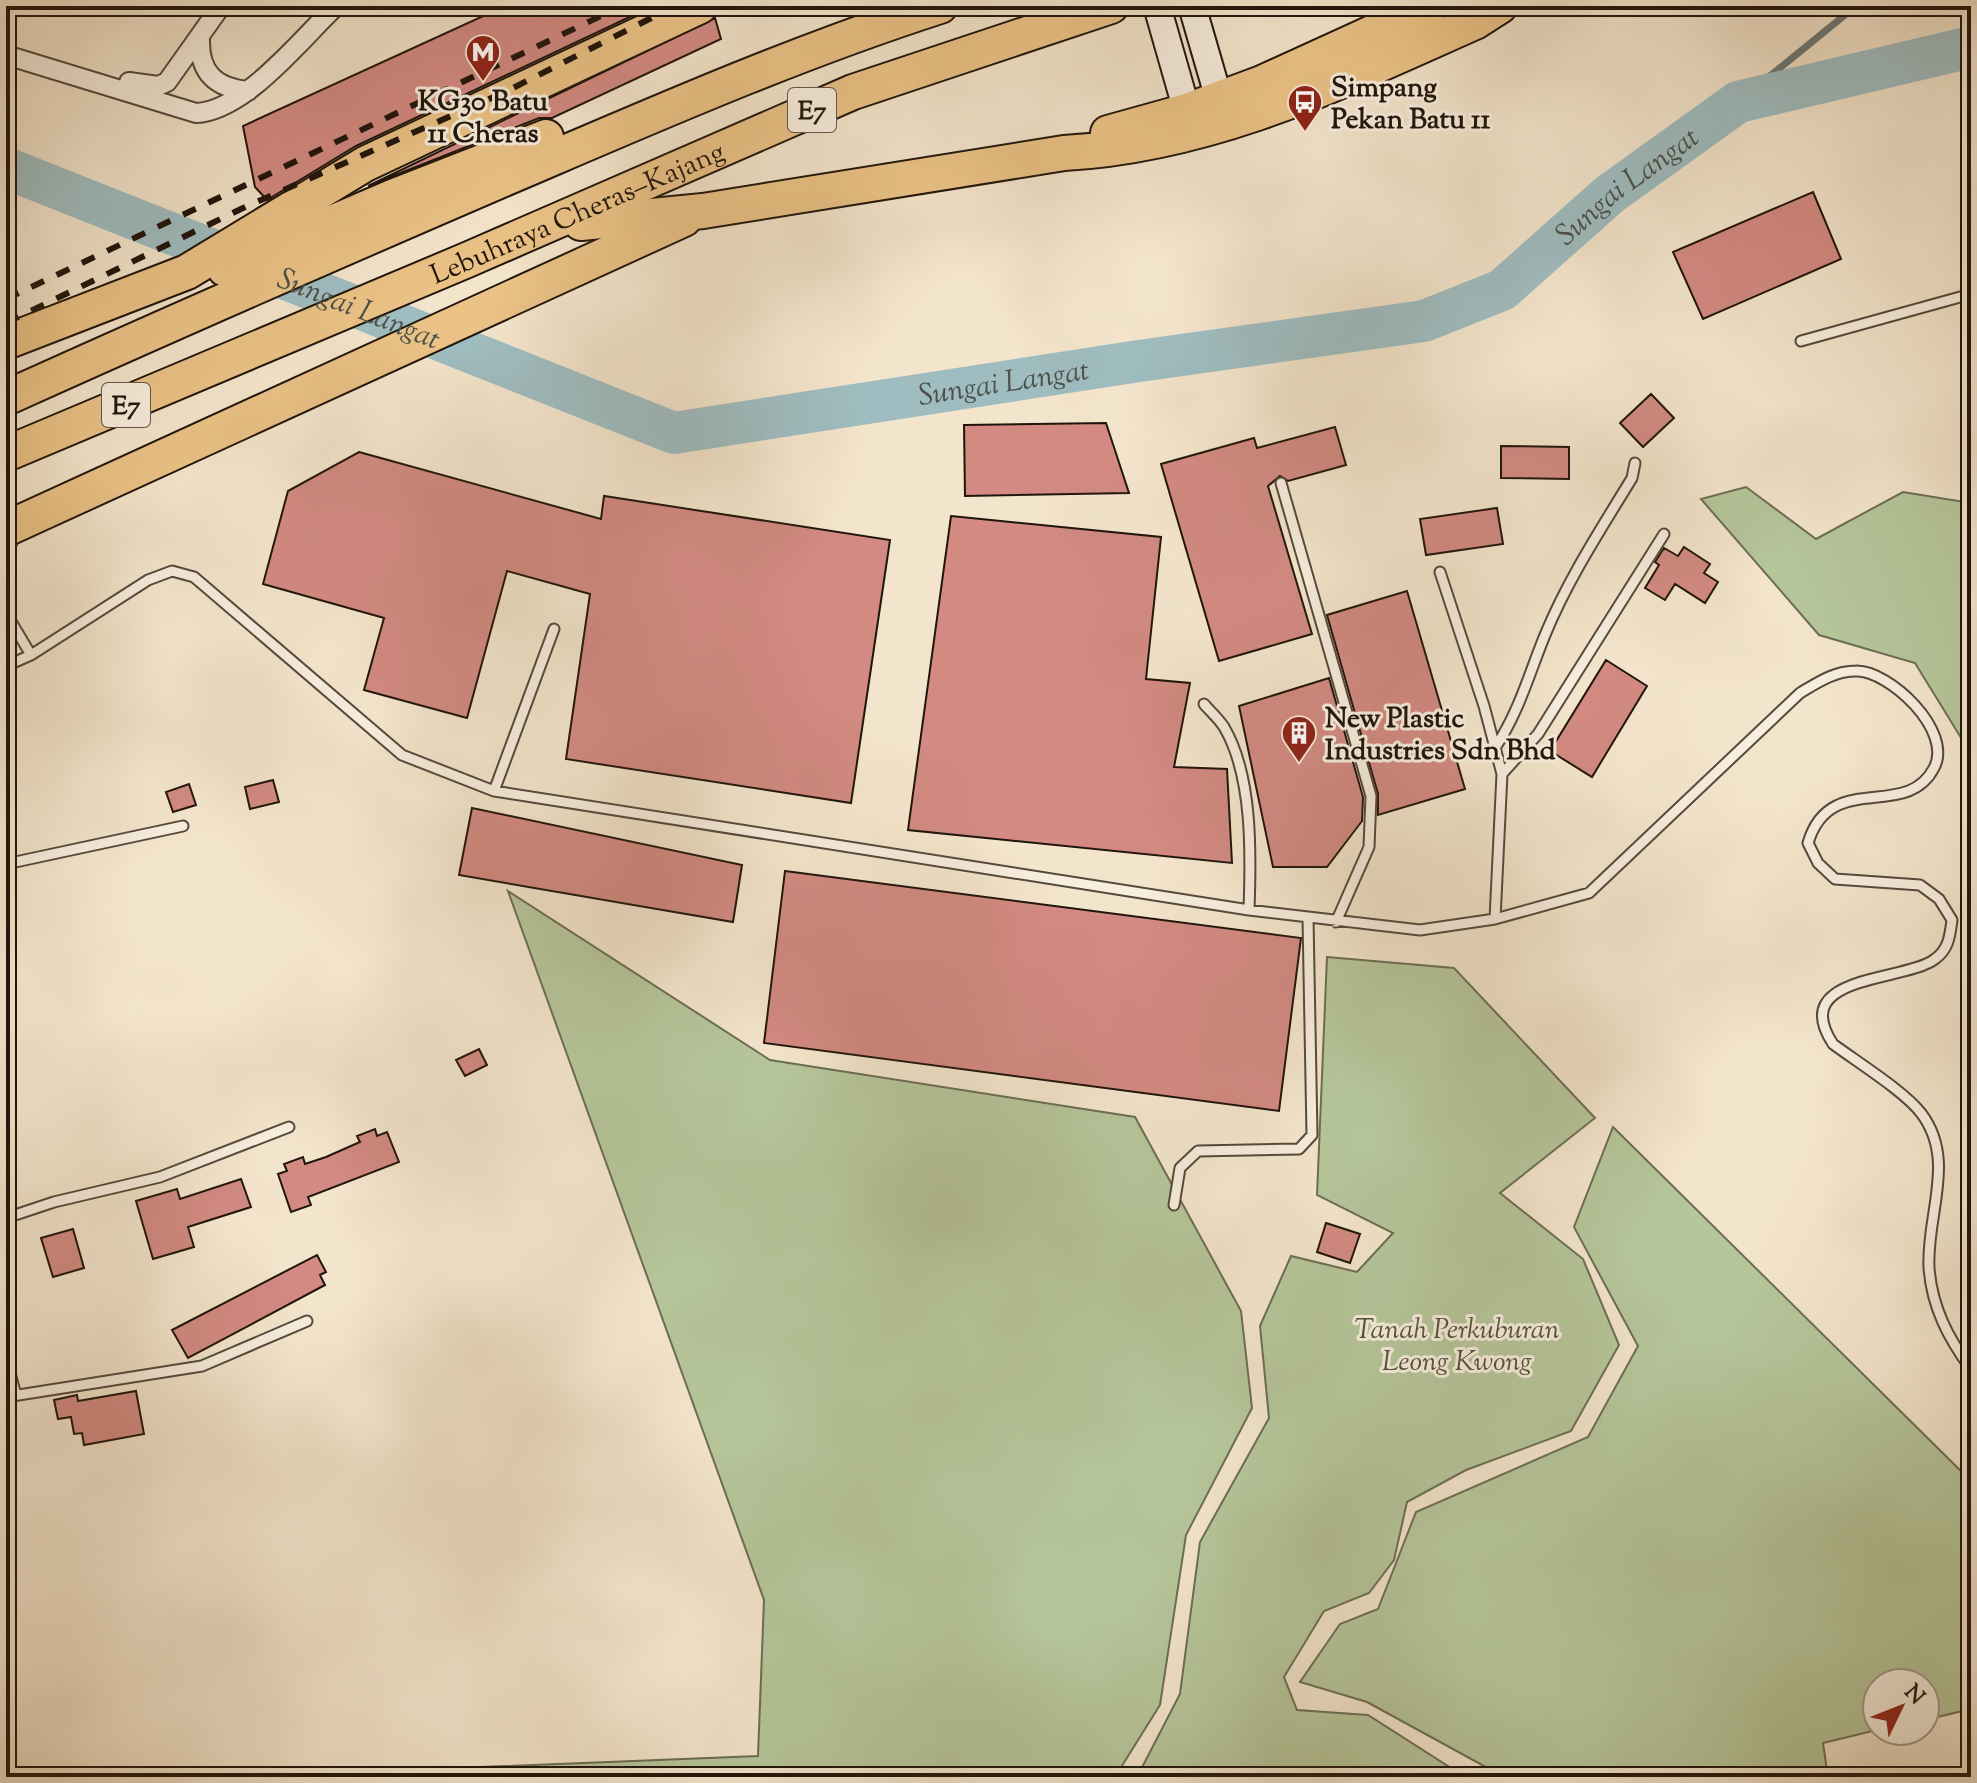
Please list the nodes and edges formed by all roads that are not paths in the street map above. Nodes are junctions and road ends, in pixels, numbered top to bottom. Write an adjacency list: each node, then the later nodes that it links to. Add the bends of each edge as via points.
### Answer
1 (221, 6): 10 (street)
2 (336, 6): 14 (street)
3 (700, 6): 20 (highway, via 365,164)
4 (940, 6): 13 (highway, Lebuhraya Cheras–Kajang / E7, via 834,40)
5 (1157, 6): 16 (street)
6 (1192, 6): 15 (street)
7 (1431, 6): 15 (highway, via 1350,46)
8 (1500, 6): 17 (highway, via 1475,22 1265,113 1170,141)
9 (1102, 8): 19 (highway, Lebuhraya Cheras–Kajang / E7, via 853,92)
10 (200, 39): 11 (street, via 175,75 158,86); 14 (street, via 201,64 210,76 226,88)
11 (6, 45)
12 (6, 55): 14 (street, via 196,113 211,112)
13 (715, 88): 20 (highway, via 616,109); 25 (highway, Lebuhraya Cheras–Kajang / E7)
14 (248, 91)
15 (1219, 99): 16 (highway)
16 (1187, 111): 17 (highway, via 1119,128)
17 (1064, 153): 18 (highway)
18 (703, 211): 19 (highway); 29 (highway)
19 (537, 229): 26 (highway, Lebuhraya Cheras–Kajang / E7)
20 (176, 283): 23 (highway); 24 (highway)
21 (1971, 294): 22 (lane)
22 (1801, 341)
23 (6, 342)
24 (6, 364)
25 (6, 398)
26 (6, 454)
27 (1635, 463): 39 (lane, via 1632,478 1576,570 1511,723)
28 (1281, 483): 47 (lane, via 1371,796 1369,847)
29 (18, 523): 31 (lane)
30 (1664, 534): 40 (lane, via 1538,734)
31 (6, 555)
32 (1440, 572): 39 (lane)
33 (6, 600): 34 (lane)
34 (7, 615): 36 (lane)
35 (554, 629): 41 (lane)
36 (31, 655): 37 (lane); 41 (lane, via 148,580 172,571 194,577 402,755)
37 (6, 666)
38 (1204, 704): 44 (lane, via 1224,726 1237,758 1251,847)
39 (1495, 748): 40 (lane)
40 (1502, 774): 46 (lane)
41 (494, 791): 44 (lane)
42 (183, 826): 43 (lane)
43 (6, 864)
44 (1249, 910): 45 (lane)
45 (1308, 918): 47 (lane); 49 (lane, via 1312,1135 1299,1149 1198,1151 1180,1168)
46 (1495, 919): 47 (lane, via 1420,930); 53 (lane, via 1589,893 1800,693 1831,675 1859,670 1916,706 1931,723 1939,747 1934,768 1919,784 1898,794 1831,806 1815,822 1808,843 1835,879 1920,885 1939,899 1952,920 1948,944 1934,960 1844,987 1823,1012 1823,1029 1833,1044 1919,1110 1933,1132 1940,1157 1929,1267 1937,1316)
47 (1336, 922)
48 (289, 1127): 50 (lane, via 160,1177)
49 (1174, 1205)
50 (6, 1218)
51 (307, 1321): 54 (lane, via 202,1366)
52 (6, 1359): 54 (lane)
53 (1971, 1369)
54 (11, 1396)

